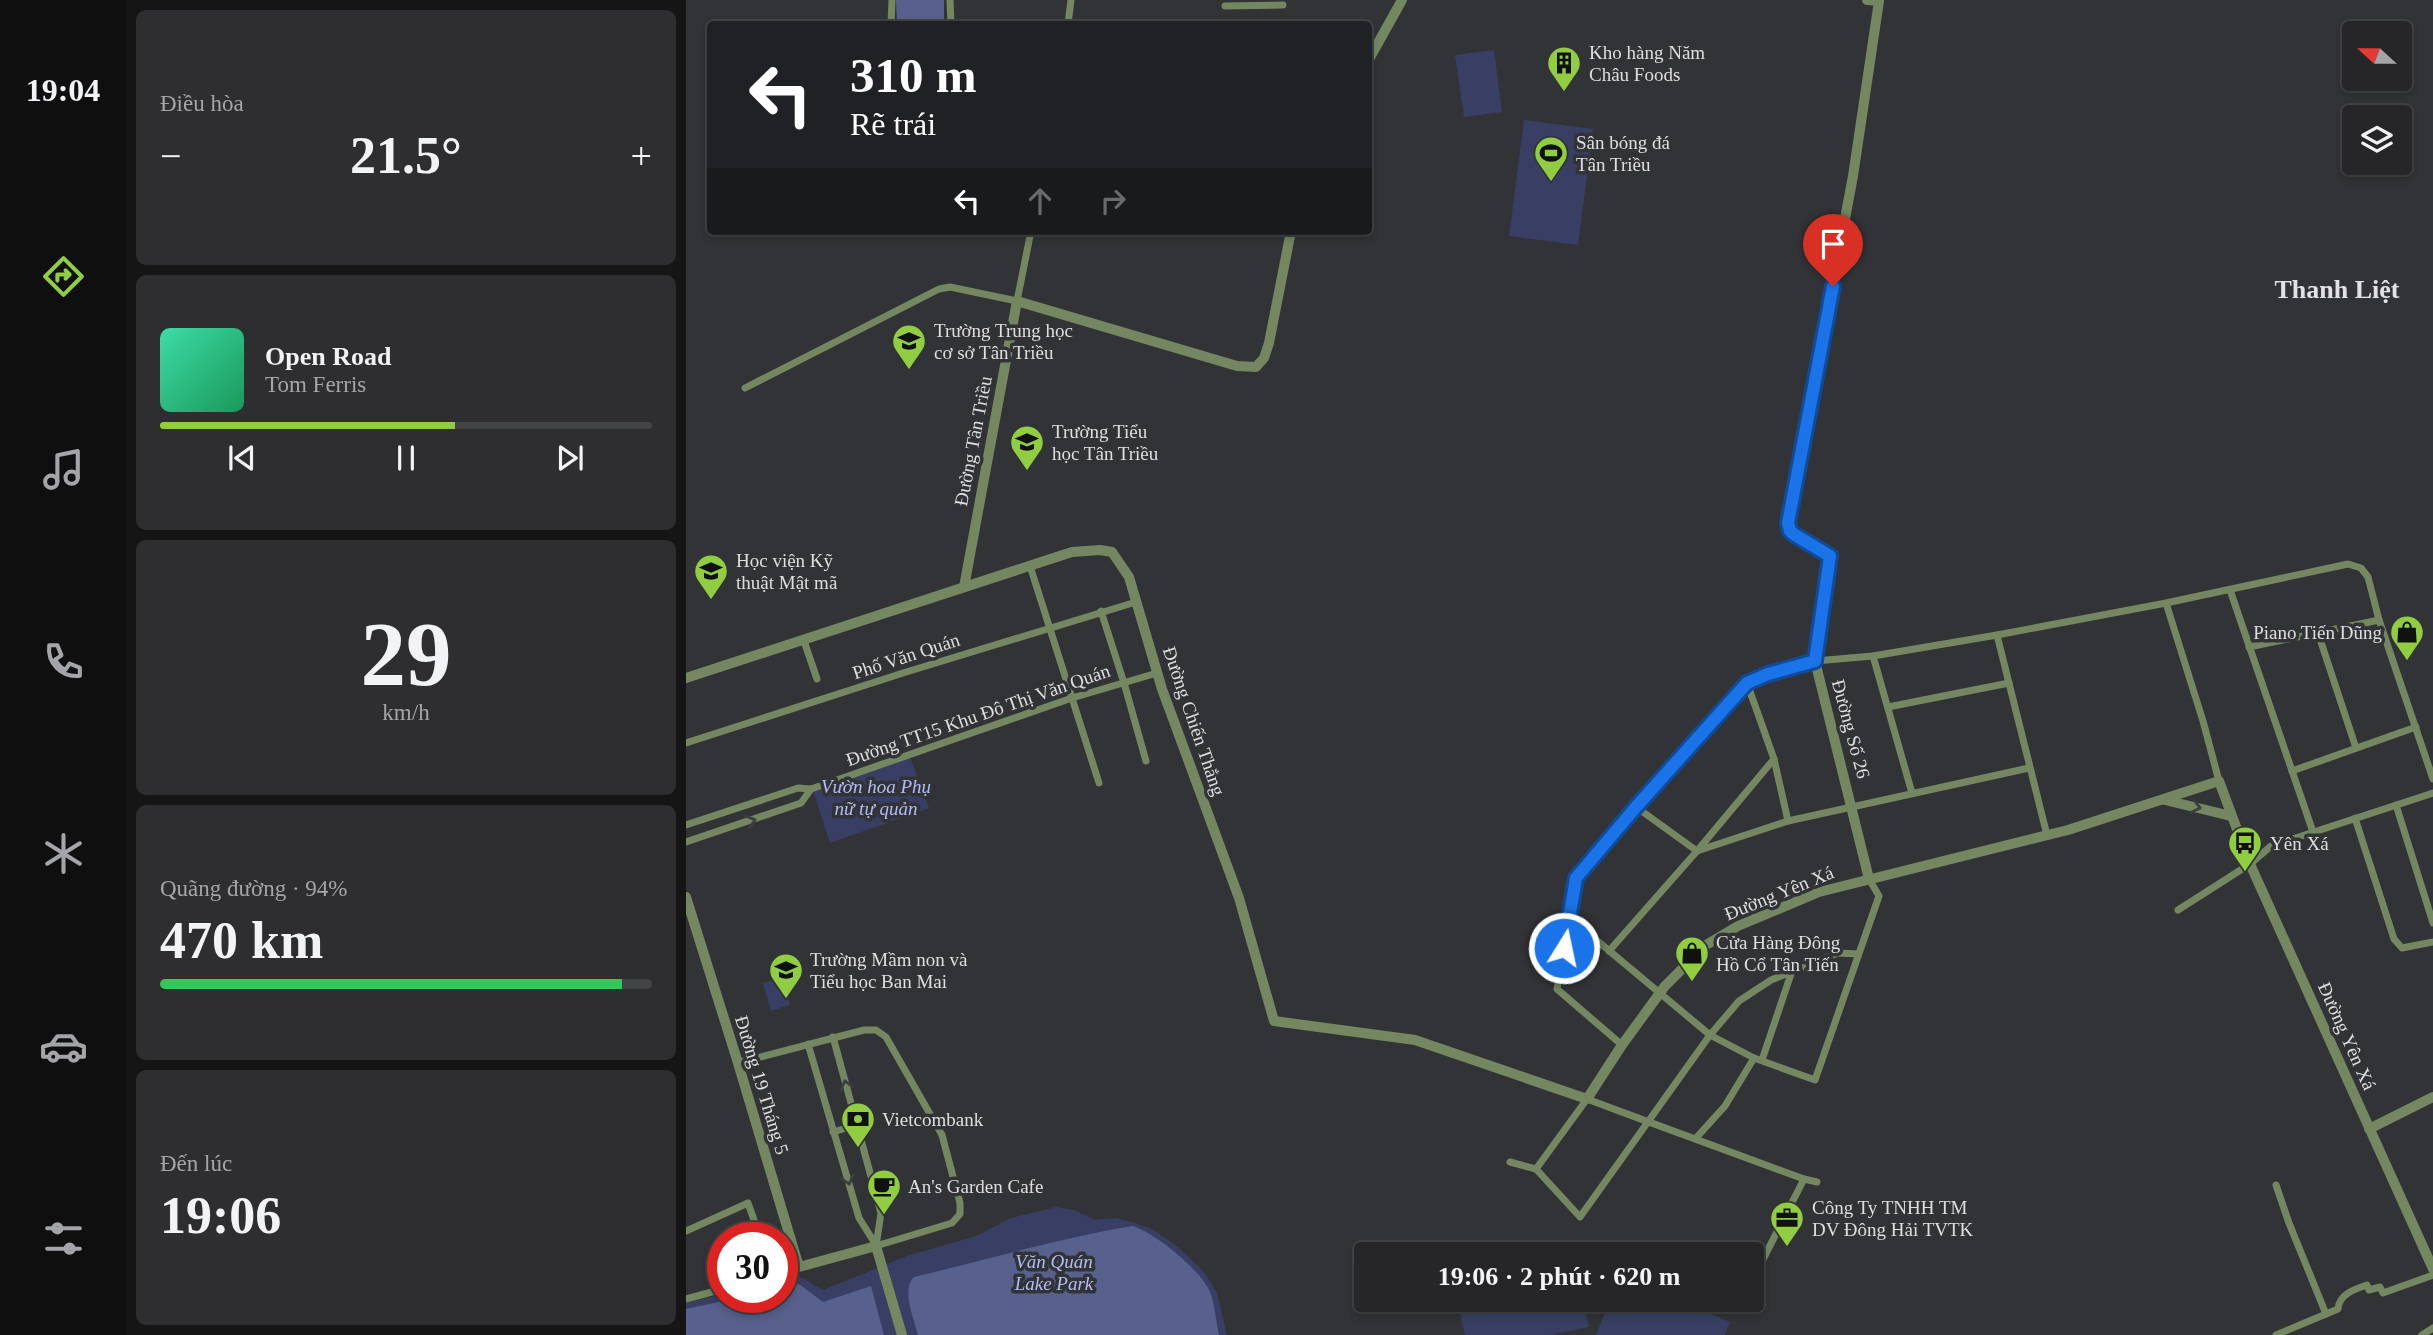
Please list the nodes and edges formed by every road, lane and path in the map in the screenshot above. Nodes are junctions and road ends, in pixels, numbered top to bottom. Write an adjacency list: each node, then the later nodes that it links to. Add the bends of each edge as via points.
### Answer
1 (892, 0): 9 (street)
2 (950, 0): 10 (street)
3 (1071, 0): 11 (street)
4 (1402, 0): 12 (street)
5 (1867, 0): 6 (street)
6 (1879, 1): 30 (street, via 1853,176 1788,523 1795,535 1830,556)
7 (1283, 5): 8 (street)
8 (1225, 6)
9 (891, 21)
10 (951, 21)
11 (1068, 21)
12 (1372, 54)
13 (1030, 235): 15 (street, Đường Tân Triều)
14 (1290, 235): 15 (street, via 1269,343 1255,367 1237,366)
15 (1017, 301): 16 (street, via 950,287 939,289); 18 (street, Đường Tân Triều)
16 (745, 388)
17 (1030, 566): 18 (street, Đường Chiến Thắng); 20 (street, Đường Chiến Thắng, via 1072,552 1112,552 1129,577); 24 (street)
18 (964, 587): 27 (street, Đường Chiến Thắng)
19 (2230, 590): 21 (street); 23 (street, via 2348,564 2361,568 2368,577); 28 (street)
20 (1136, 602): 22 (street, Phố Văn Quán); 31 (street, Đường Chiến Thắng)
21 (2166, 603): 26 (street); 47 (street)
22 (1101, 611): 24 (street, Phố Văn Quán); 34 (street)
23 (2379, 620): 25 (street); 39 (street)
24 (1049, 627): 37 (street); 40 (street, Phố Văn Quán)
25 (2318, 633): 28 (street); 41 (street)
26 (1997, 635): 29 (street); 36 (street)
27 (804, 641): 32 (street, Đường Chiến Thắng); 33 (street)
28 (2249, 647): 45 (street)
29 (1873, 656): 30 (street); 38 (street)
30 (1815, 661): 35 (street); 54 (street, Đường Số 26)
31 (1157, 673): 34 (street, Đường TT15 Khu Đô Thị Văn Quán); 82 (street, Đường Chiến Thắng, via 1239,898 1273,1021 1415,1040)
32 (686, 678)
33 (817, 679)
34 (1124, 683): 37 (street, Đường TT15 Khu Đô Thị Văn Quán); 43 (street)
35 (1747, 683): 42 (street); 55 (street)
36 (2009, 683): 38 (street); 44 (street)
37 (1072, 698): 48 (street); 49 (street, Đường TT15 Khu Đô Thị Văn Quán)
38 (1888, 707): 50 (street)
39 (2416, 727): 41 (street); 46 (street)
40 (686, 743)
41 (2356, 748): 45 (street)
42 (1774, 760): 58 (street); 63 (street)
43 (1146, 761)
44 (2029, 768): 50 (street); 61 (street)
45 (2292, 771): 60 (street)
46 (2433, 779)
47 (2219, 781): 52 (street, Đường Yên Xá); 56 (street, Đường Yên Xá)
48 (1099, 783)
49 (811, 789): 59 (street, via 798,788); 62 (street, one-way to 49, via 801,803)
50 (1912, 793): 54 (street)
51 (2433, 793): 53 (street)
52 (2161, 800): 56 (street, Đường Yên Xá, one-way to 56); 61 (street, Đường Yên Xá)
53 (2396, 805): 57 (street); 69 (street)
54 (1853, 806): 58 (street); 65 (street, Đường Số 26)
55 (1636, 807): 63 (street); 68 (street, via 1576,878)
56 (2231, 816): 64 (street, Đường Yên Xá)
57 (2355, 818): 60 (street); 70 (street, via 2394,939 2402,948)
58 (1788, 821): 63 (street)
59 (686, 825)
60 (2313, 832): 64 (street, via 2271,846)
61 (2047, 835): 65 (street, Đường Yên Xá)
62 (686, 842)
63 (1697, 851): 71 (street)
64 (2249, 864): 67 (street); 85 (street, Đường Yên Xá)
65 (1870, 879): 72 (street, via 1879,895); 74 (street, Đường Yên Xá, via 1819,892 1738,926 1706,945)
66 (686, 897): 80 (street, Đường 19 Tháng 5)
67 (2178, 910)
68 (1570, 918): 71 (street); 78 (street, via 1557,989)
69 (2433, 923)
70 (2433, 942)
71 (1609, 951): 74 (street)
72 (1858, 954): 73 (street, via 1838,953); 79 (street, via 1815,1080)
73 (1792, 971): 75 (street, via 1740,1001); 79 (street)
74 (1659, 994): 75 (street); 78 (street, Đường Yên Xá)
75 (1710, 1035): 79 (street); 83 (street)
76 (833, 1037): 77 (street); 84 (street, one-way to 76); 95 (street, via 864,1030 876,1030 886,1037 942,1135 960,1203 960,1214 952,1223)
77 (808, 1044): 80 (street); 86 (street)
78 (1622, 1045): 82 (street, Đường Yên Xá)
79 (1758, 1059): 87 (street)
80 (738, 1063): 97 (street, Đường 19 Tháng 5)
81 (2433, 1097): 85 (street)
82 (1587, 1099): 83 (street); 89 (street, Đường Yên Xá)
83 (1647, 1122): 87 (street); 89 (street, via 1580,1216)
84 (857, 1125): 86 (street); 95 (street, via 881,1213)
85 (2370, 1129): 98 (street, Đường Yên Xá)
86 (834, 1132): 95 (street, one-way to 95, via 859,1218)
87 (1696, 1138): 90 (street)
88 (1510, 1162): 89 (street)
89 (1536, 1169)
90 (1804, 1179): 91 (street); 96 (street)
91 (1817, 1182)
92 (2276, 1185): 102 (street)
93 (755, 1222): 94 (street, via 748,1203)
94 (686, 1231)
95 (876, 1246): 97 (street); 104 (street)
96 (1764, 1257)
97 (799, 1267)
98 (2433, 1269)
99 (2433, 1275): 102 (street, via 2384,1293 2380,1287 2370,1290 2367,1285 2356,1289 2343,1297 2338,1309)
100 (707, 1293): 101 (street)
101 (686, 1299)
102 (2326, 1314): 105 (street)
103 (2433, 1328): 106 (street)
104 (902, 1335)
105 (2276, 1335)
106 (2422, 1335)

